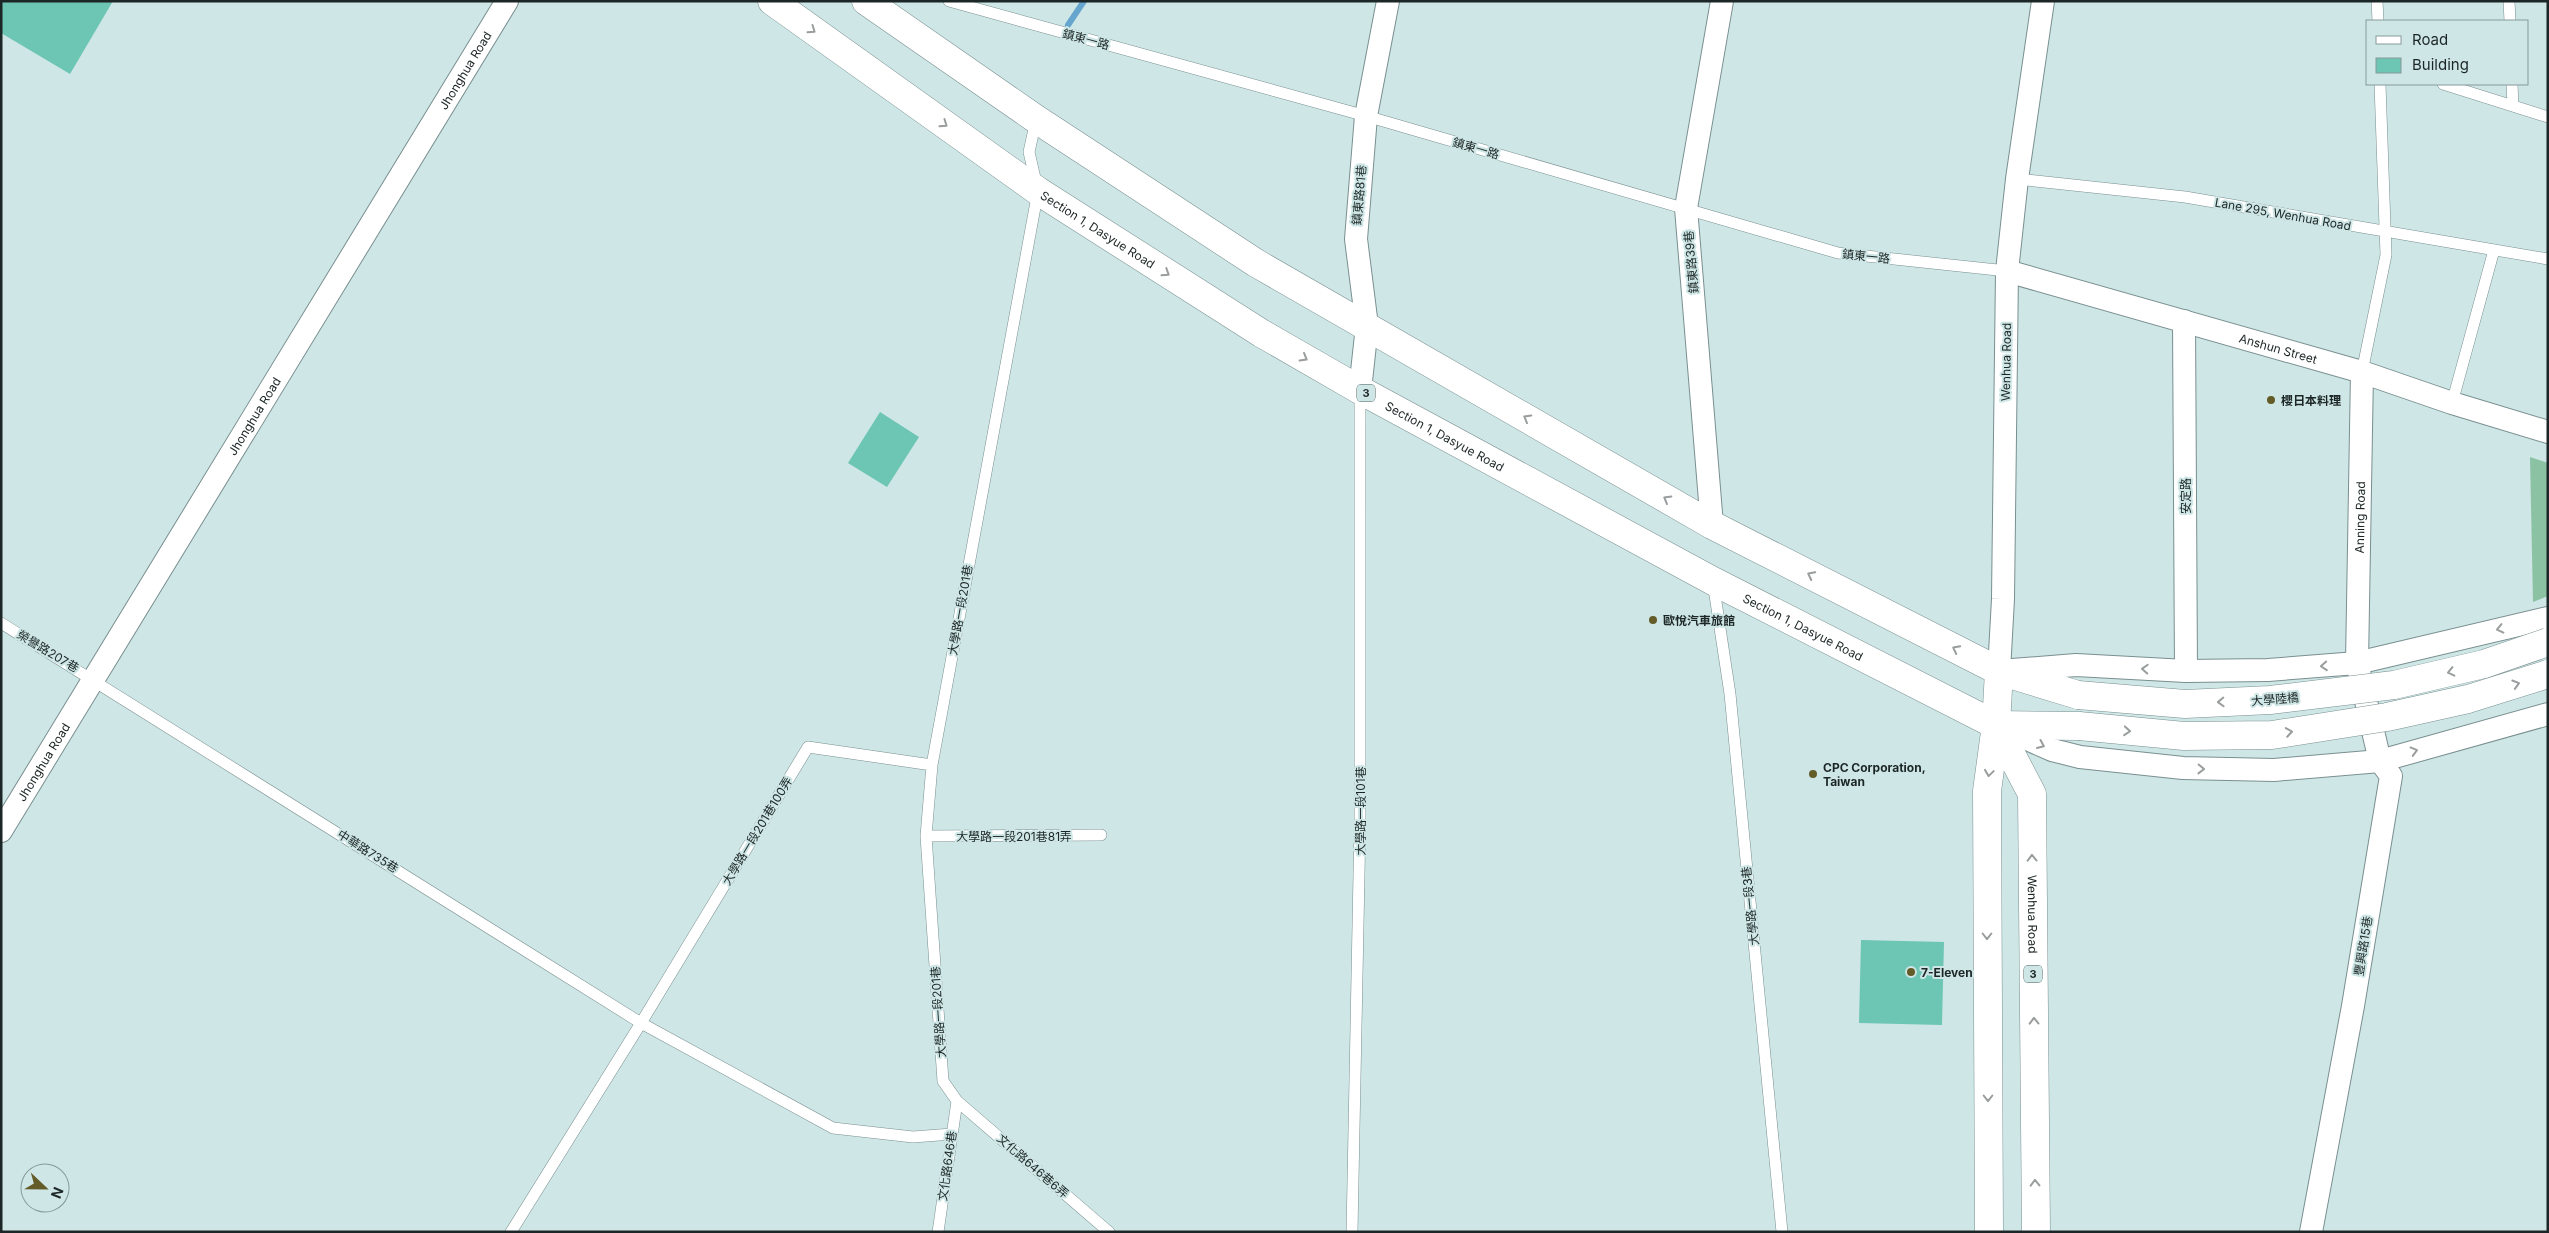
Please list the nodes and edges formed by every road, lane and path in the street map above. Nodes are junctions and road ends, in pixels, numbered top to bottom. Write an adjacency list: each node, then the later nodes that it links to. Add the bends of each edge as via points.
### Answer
1 (507, 1): 41 (street, Jhonghua Road)
2 (772, 1): 20 (main road, Section 1, Dasyue Road / 3, one-way to 20)
3 (866, 1): 18 (main road)
4 (949, 1): 16 (lane, 鎮東一路)
5 (1388, 1): 16 (street, 鎮東路81巷)
6 (1722, 1): 21 (street, 鎮東路39巷)
7 (2043, 1): 19 (street, Wenhua Road)
8 (2377, 1): 10 (lane)
9 (2509, 1): 11 (lane)
10 (2378, 20)
11 (2510, 20)
12 (2380, 85): 22 (lane)
13 (2446, 85): 15 (lane)
14 (2512, 85): 15 (lane)
15 (2513, 106): 17 (lane)
16 (1366, 116): 21 (lane, 鎮東一路); 27 (street, 鎮東路81巷, via 1356,239)
17 (2548, 117)
18 (1036, 120): 20 (lane, 大學路一段201巷, via 1029,152); 27 (main road, via 1256,263)
19 (2017, 179): 22 (lane, Lane 295, Wenhua Road, via 2185,197); 25 (street, Wenhua Road)
20 (1038, 191): 29 (main road, Section 1, Dasyue Road / 3, one-way to 29, via 1261,333); 45 (lane, 大學路一段201巷)
21 (1686, 208): 25 (lane, 鎮東一路, via 1838,253); 32 (street, 鎮東路39巷)
22 (2384, 232): 23 (lane, Lane 295, Wenhua Road); 28 (lane, via 2386,255)
23 (2494, 250): 24 (lane, Lane 295, Wenhua Road); 30 (lane)
24 (2548, 260)
25 (2007, 271): 26 (street, Anshun Street); 38 (street, Wenhua Road)
26 (2184, 321): 28 (street, Anshun Street); 39 (street, 安定路)
27 (1367, 326): 29 (street, 鎮東路81巷); 32 (main road, one-way to 27)
28 (2362, 372): 30 (street, Anshun Street); 37 (street, Anning Road)
29 (1360, 390): 33 (main road, Section 1, Dasyue Road / 3); 55 (lane, 大學路一段101巷, via 1360,823)
30 (2452, 403): 31 (street, Anshun Street)
31 (2548, 432)
32 (1712, 525): 38 (main road, one-way to 32)
33 (1713, 581): 43 (main road, Section 1, Dasyue Road / 3); 56 (lane, 大學路一段3巷, via 1730,694)
34 (2548, 618): 37 (street, one-way to 37)
35 (1, 622): 41 (lane, 榮譽路207巷)
36 (2548, 642): 38 (main road, 大學陸橋, one-way to 38, bridge, via 2484,664 2394,684 2270,700 2185,704 2078,696)
37 (2357, 663): 39 (street, one-way to 39, via 2268,670); 44 (street, 豐興路15巷)
38 (2000, 671): 39 (street, one-way to 38, via 2076,665); 43 (main road, Wenhua Road)
39 (2186, 671)
40 (2548, 674): 43 (main road, one-way to 40, bridge, via 2079,726 2184,736 2272,735 2387,717 2468,699)
41 (95, 680): 46 (street, Jhonghua Road); 49 (lane, 中華路735巷)
42 (2548, 714): 44 (street, one-way to 42)
43 (1996, 725): 44 (street, one-way to 44, via 2052,750 2080,757 2183,768 2274,770); 57 (main road, Wenhua Road, one-way to 57, via 1987,791); 58 (main road, Wenhua Road / 3, one-way to 43, via 2032,794)
44 (2380, 761): 59 (street, 豐興路15巷, via 2390,776 2353,1006)
45 (932, 765): 48 (lane, 大學路一段201巷); 49 (lane, 大學路一段201巷100弄, via 808,746)
46 (1, 831)
47 (1102, 835): 48 (lane, 大學路一段201巷81弄)
48 (926, 836): 50 (lane, 大學路一段201巷, via 943,1081)
49 (641, 1023): 51 (lane, via 833,1128 913,1137); 52 (lane, 大學路一段201巷100弄)
50 (957, 1101): 51 (lane, 文化路646巷); 54 (lane, 文化路646巷6弄)
51 (952, 1134): 53 (lane, 文化路646巷)
52 (511, 1232)
53 (938, 1232)
54 (1109, 1232)
55 (1352, 1232)
56 (1782, 1232)
57 (1989, 1232)
58 (2036, 1232)
59 (2311, 1232)

